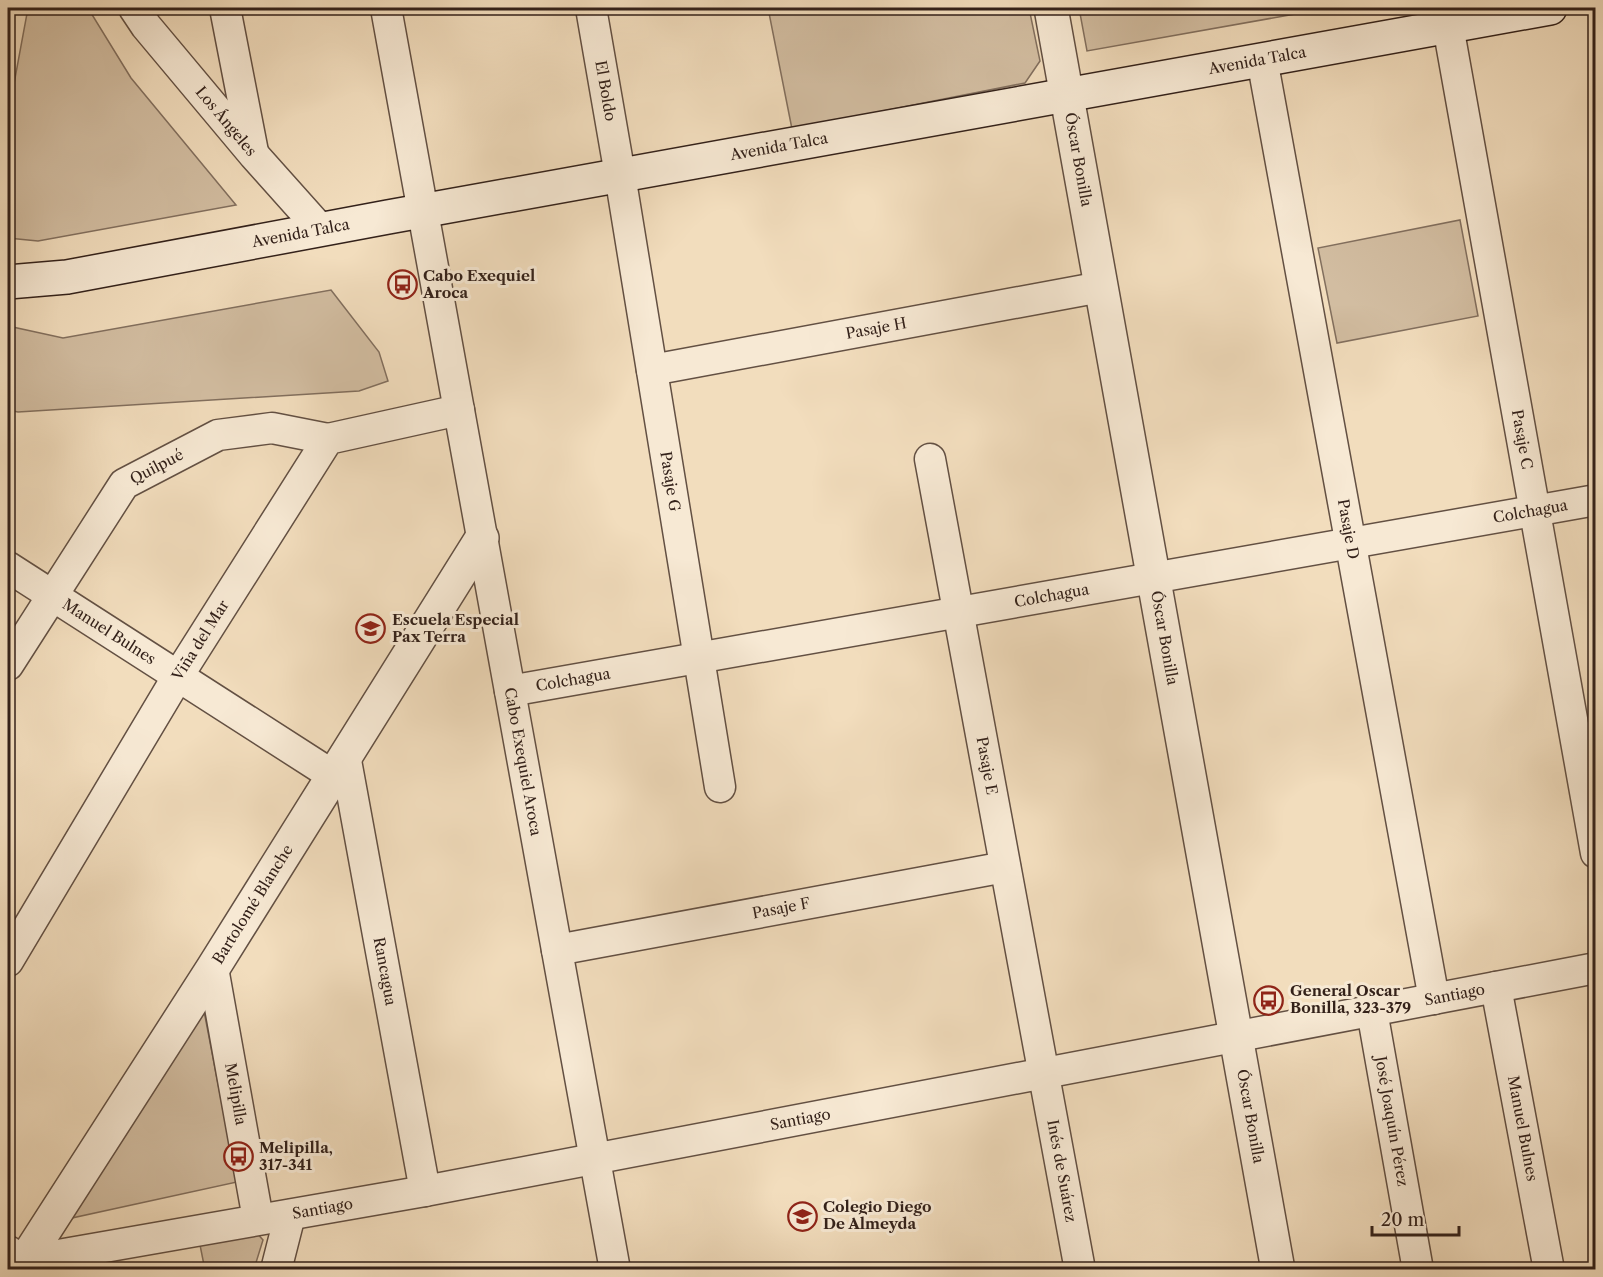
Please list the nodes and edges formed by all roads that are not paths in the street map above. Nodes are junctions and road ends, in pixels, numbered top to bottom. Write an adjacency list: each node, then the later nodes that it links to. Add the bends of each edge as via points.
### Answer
1 (134, 8): 10 (street, Los Ángeles)
2 (225, 8): 10 (street)
3 (386, 8): 12 (street, Cabo Exequiel Aroca)
4 (591, 8): 11 (street, El Boldo)
5 (1051, 8): 9 (street, Óscar Bonilla)
6 (1550, 8): 7 (street, Avenida Talca)
7 (1448, 26): 8 (street, Avenida Talca); 21 (street, Pasaje C)
8 (1262, 59): 9 (street, Avenida Talca); 23 (street, Pasaje D)
9 (1067, 95): 11 (street, Avenida Talca); 15 (street, Óscar Bonilla)
10 (254, 155): 13 (street, Los Ángeles)
11 (620, 175): 12 (street, Avenida Talca); 16 (street, Pasaje G)
12 (422, 211): 13 (street, Avenida Talca); 17 (street, Cabo Exequiel Aroca)
13 (321, 230): 14 (street, Avenida Talca, via 67,278)
14 (8, 282)
15 (1101, 287): 16 (street, Pasaje H); 25 (street, Óscar Bonilla)
16 (652, 369): 28 (street, Pasaje G)
17 (459, 410): 18 (street); 22 (street, Cabo Exequiel Aroca)
18 (328, 439): 26 (street, Quilpué, via 272,428 218,435 124,484); 30 (street, Viña del Mar)
19 (930, 459): 27 (street, Pasaje E)
20 (1596, 500): 21 (street, Colchagua)
21 (1534, 510): 23 (street, Colchagua); 34 (street, Pasaje C)
22 (482, 538): 31 (street, Cabo Exequiel Aroca); 32 (street, Bartolomé Blanche)
23 (1350, 543): 25 (street, Colchagua); 41 (street, Pasaje D)
24 (8, 567): 26 (street, Manuel Bulnes)
25 (1154, 578): 27 (street, Colchagua); 43 (street, Óscar Bonilla)
26 (52, 594): 29 (street, Quilpué); 30 (street, Manuel Bulnes)
27 (958, 612): 28 (street, Colchagua); 35 (street, Pasaje E)
28 (699, 658): 31 (street, Colchagua); 33 (street, Pasaje G)
29 (8, 665)
30 (178, 676): 32 (street, Manuel Bulnes); 37 (street, Viña del Mar)
31 (510, 691): 36 (street, Cabo Exequiel Aroca)
32 (339, 765): 38 (street, Bartolomé Blanche); 46 (street, Rancagua)
33 (720, 787)
34 (1596, 853)
35 (1005, 867): 36 (street, Pasaje F); 44 (street, Pasaje E)
36 (557, 950): 45 (street, Cabo Exequiel Aroca)
37 (8, 961)
38 (213, 968): 48 (street, Melipilla); 49 (street, Bartolomé Blanche)
39 (1596, 968): 40 (street, Santiago)
40 (1496, 987): 41 (street, Santiago); 55 (street, Manuel Bulnes)
41 (1434, 999): 42 (street, Santiago)
42 (1372, 1011): 43 (street, Santiago); 54 (street, José Joaquín Pérez)
43 (1236, 1036): 44 (street, Santiago); 53 (street, Óscar Bonilla)
44 (1043, 1073): 45 (street, Santiago); 52 (street, Inés de Suárez)
45 (595, 1158): 46 (street, Santiago); 51 (street, Cabo Exequiel Aroca)
46 (425, 1191): 47 (street, Santiago)
47 (290, 1215): 48 (street, Santiago); 50 (street)
48 (258, 1219): 49 (street, Santiago)
49 (17, 1261)
50 (276, 1269)
51 (615, 1269)
52 (1080, 1269)
53 (1278, 1269)
54 (1418, 1269)
55 (1549, 1269)

